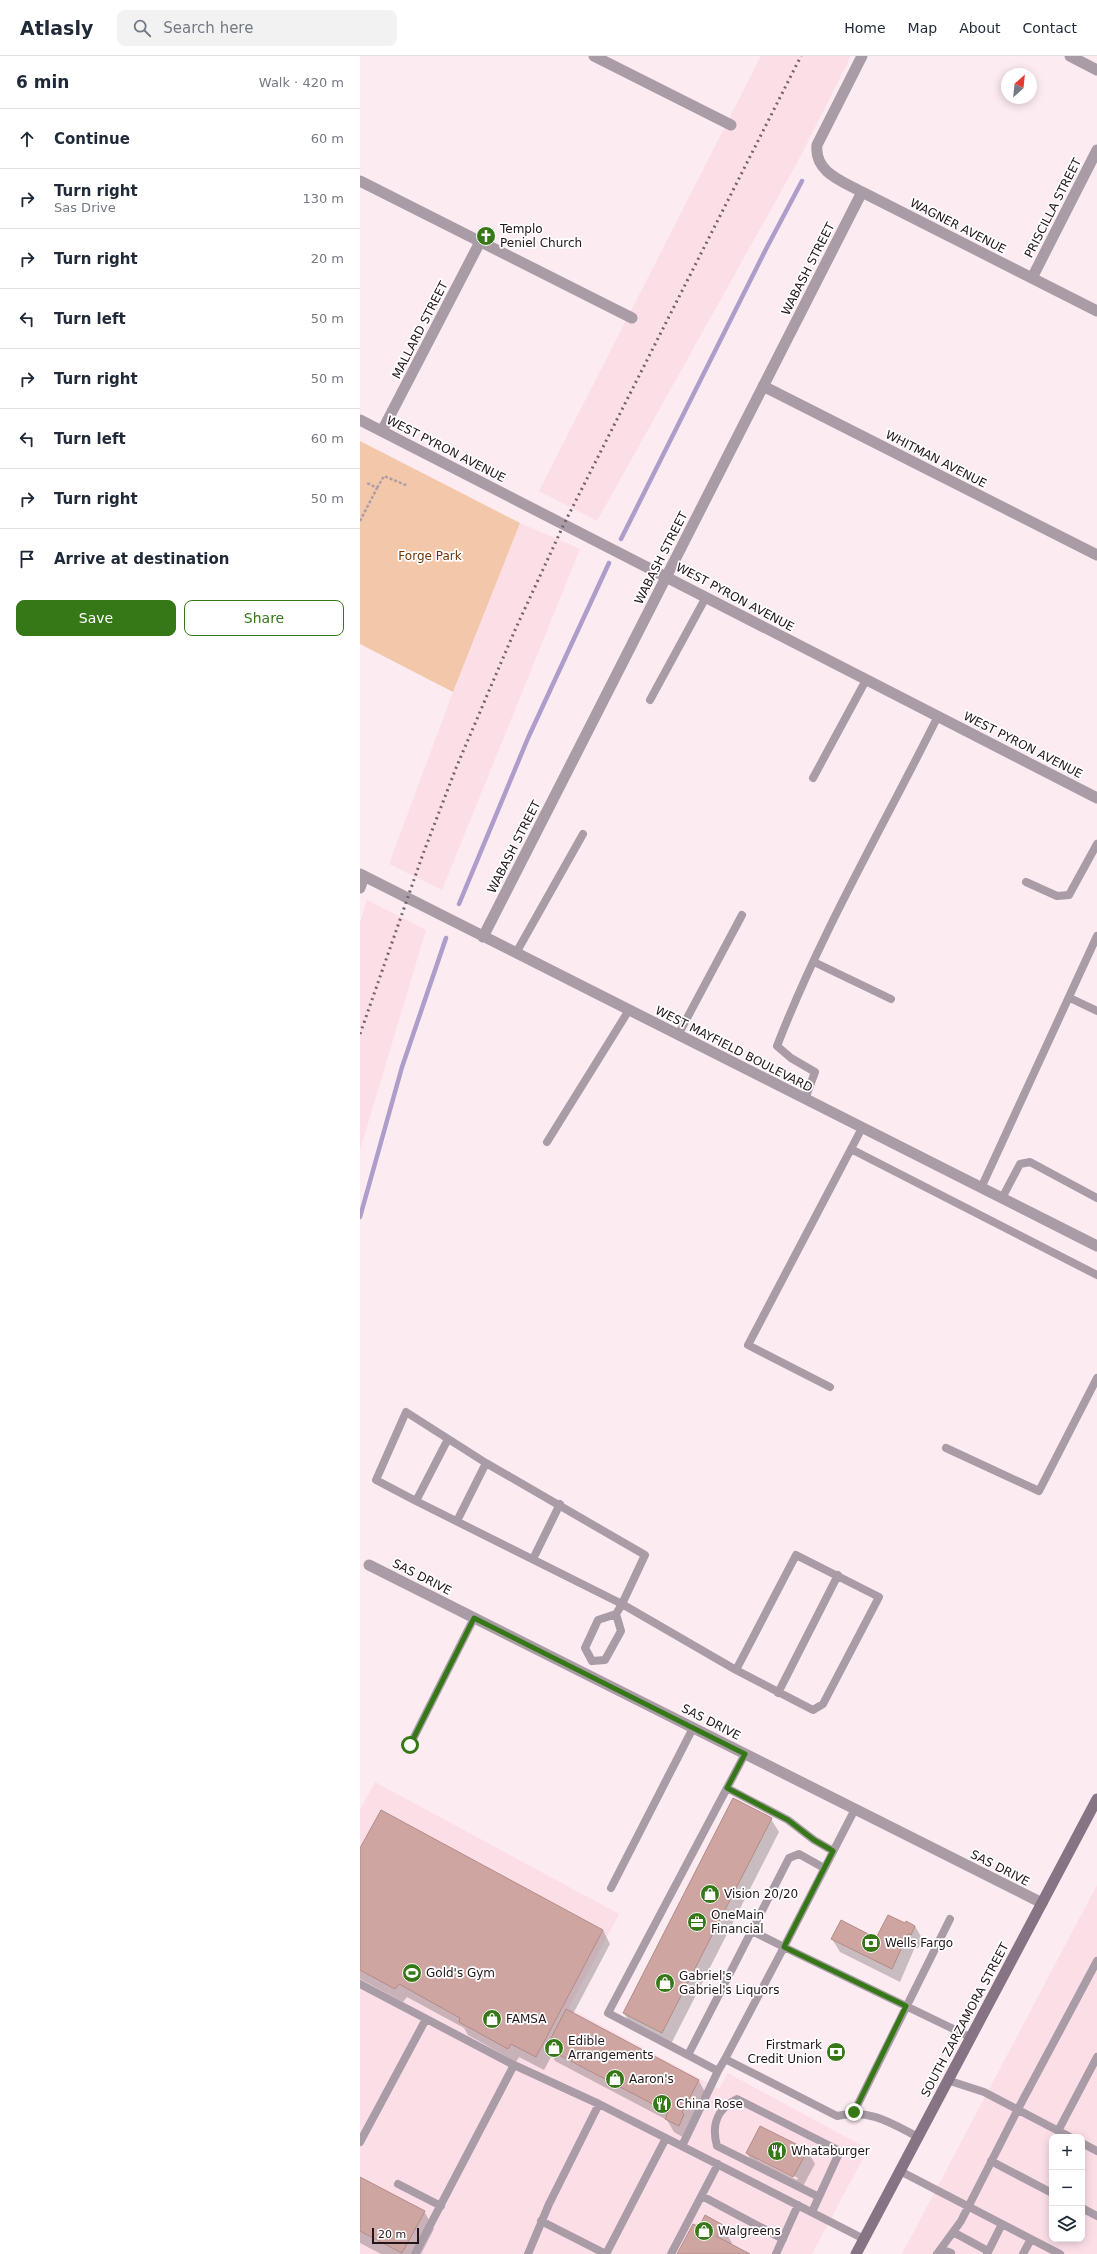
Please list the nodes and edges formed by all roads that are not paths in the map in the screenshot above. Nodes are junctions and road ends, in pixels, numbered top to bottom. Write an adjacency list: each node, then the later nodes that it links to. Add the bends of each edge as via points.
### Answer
1 (594, 56): 5 (street)
2 (862, 56): 8 (street, WAGNER AVENUE, via 821,134 816,154 823,168 832,176)
3 (1070, 56): 4 (street)
4 (1097, 70)
5 (731, 124)
6 (1097, 150): 10 (street, PRISCILLA STREET)
7 (360, 181): 9 (street)
8 (862, 192): 10 (street, WAGNER AVENUE); 13 (street, WABASH STREET)
9 (480, 242): 12 (street); 15 (street, MALLARD STREET)
10 (1032, 278): 11 (street, WAGNER AVENUE)
11 (1097, 311)
12 (632, 318)
13 (763, 386): 16 (street, WHITMAN AVENUE); 17 (street, WABASH STREET)
14 (360, 420): 15 (street, WEST PYRON AVENUE)
15 (382, 431): 17 (street, WEST PYRON AVENUE)
16 (1097, 555)
17 (666, 576): 18 (street, WEST PYRON AVENUE); 31 (street, WABASH STREET)
18 (706, 597): 19 (street, WEST PYRON AVENUE); 20 (lane)
19 (866, 680): 21 (street, WEST PYRON AVENUE); 22 (lane)
20 (650, 700)
21 (938, 716): 23 (street, WEST PYRON AVENUE); 33 (lane)
22 (813, 778)
23 (1097, 798)
24 (583, 834): 32 (lane)
25 (1097, 844): 27 (lane, via 1070,895 1057,896)
26 (362, 875): 28 (street); 31 (street, WEST MAYFIELD BOULEVARD)
27 (1026, 882)
28 (360, 888)
29 (742, 915): 38 (lane)
30 (1097, 936): 34 (lane)
31 (483, 937): 32 (street, WEST MAYFIELD BOULEVARD)
32 (516, 954): 36 (street, WEST MAYFIELD BOULEVARD)
33 (814, 962): 35 (lane); 39 (lane, via 777,1046 815,1072)
34 (1070, 998): 37 (lane); 43 (lane)
35 (891, 999)
36 (629, 1010): 38 (street, WEST MAYFIELD BOULEVARD); 41 (lane)
37 (1097, 1011)
38 (678, 1035): 39 (street, WEST MAYFIELD BOULEVARD)
39 (805, 1099): 40 (street, WEST MAYFIELD BOULEVARD)
40 (862, 1128): 42 (lane); 43 (street, WEST MAYFIELD BOULEVARD)
41 (547, 1142)
42 (851, 1149): 47 (lane); 49 (lane, via 748,1344)
43 (981, 1188): 44 (street, WEST MAYFIELD BOULEVARD)
44 (1002, 1198): 45 (lane, via 1020,1164 1030,1162); 46 (street, WEST MAYFIELD BOULEVARD)
45 (1097, 1198)
46 (1097, 1246)
47 (1097, 1275)
48 (1097, 1378): 51 (lane, via 1038,1491)
49 (830, 1387)
50 (448, 1439): 52 (lane); 53 (lane); 53 (lane, via 406,1412 376,1480)
51 (946, 1448)
52 (486, 1462): 54 (lane); 55 (lane)
53 (416, 1501): 55 (lane)
54 (560, 1504): 56 (lane); 59 (lane, via 645,1555)
55 (457, 1521): 56 (lane)
56 (533, 1559): 59 (lane)
57 (369, 1565): 61 (street, SAS DRIVE)
58 (838, 1575): 63 (lane, via 796,1555); 65 (lane); 65 (lane, via 879,1597 823,1704 813,1710)
59 (622, 1604): 60 (lane); 63 (lane)
60 (616, 1614): 62 (lane, via 598,1620 585,1648); 62 (lane, via 621,1631 605,1660)
61 (474, 1618): 64 (street, SAS DRIVE); 67 (lane)
62 (592, 1660): 64 (lane)
63 (736, 1670): 65 (lane)
64 (584, 1673): 66 (street, SAS DRIVE)
65 (778, 1693)
66 (693, 1728): 68 (street, SAS DRIVE); 74 (lane)
67 (410, 1745)
68 (745, 1754): 69 (lane); 71 (street, SAS DRIVE)
69 (727, 1788): 72 (lane, via 788,1820 809,1837); 84 (lane, via 608,2013)
70 (1097, 1799): 75 (main road, SOUTH ZARZAMORA STREET)
71 (855, 1809): 72 (lane); 75 (street, SAS DRIVE)
72 (833, 1851): 73 (lane)
73 (824, 1868): 77 (lane, via 799,1854 789,1858); 78 (lane)
74 (611, 1888)
75 (1042, 1903): 83 (main road, SOUTH ZARZAMORA STREET)
76 (950, 1919): 81 (lane)
77 (752, 1931): 78 (lane); 84 (lane)
78 (784, 1947): 81 (lane); 86 (lane)
79 (1097, 1961): 91 (lane)
80 (360, 1984): 82 (lane)
81 (906, 2006): 83 (lane); 92 (lane)
82 (426, 2019): 87 (lane); 97 (lane)
83 (970, 2037): 89 (main road, SOUTH ZARZAMORA STREET)
84 (688, 2055): 88 (lane)
85 (1097, 2057): 93 (lane)
86 (725, 2059): 88 (lane); 92 (lane, via 837,2116)
87 (514, 2065): 90 (lane); 109 (lane)
88 (718, 2071): 99 (lane)
89 (947, 2080): 91 (lane, via 984,2092); 95 (main road, SOUTH ZARZAMORA STREET)
90 (599, 2104): 96 (lane); 114 (lane)
91 (1018, 2109): 93 (lane); 101 (lane)
92 (854, 2112): 95 (lane, via 876,2116)
93 (1058, 2131): 94 (lane)
94 (1064, 2134)
95 (918, 2137): 103 (main road, SOUTH ZARZAMORA STREET)
96 (666, 2138): 99 (lane); 126 (lane)
97 (360, 2142)
98 (1085, 2144): 100 (lane)
99 (682, 2146): 102 (lane)
100 (1097, 2150)
101 (991, 2162): 105 (lane); 110 (lane)
102 (718, 2164): 106 (lane); 108 (lane)
103 (900, 2171): 110 (lane); 118 (main road, SOUTH ZARZAMORA STREET)
104 (398, 2184): 109 (lane)
105 (1049, 2191)
106 (702, 2196): 117 (lane); 127 (lane)
107 (819, 2197): 107 (lane, via 840,2151 738,2099 722,2109 713,2133 717,2146); 112 (lane)
108 (798, 2205): 112 (lane); 117 (lane)
109 (441, 2206): 124 (lane)
110 (968, 2207): 115 (lane); 116 (lane)
111 (1085, 2210): 113 (lane)
112 (812, 2212): 118 (lane)
113 (1097, 2216)
114 (541, 2221): 125 (lane); 126 (lane)
115 (1002, 2224): 119 (lane); 122 (lane)
116 (953, 2232): 121 (lane); 122 (lane)
117 (783, 2239): 128 (lane)
118 (864, 2239): 129 (main road, SOUTH ZARZAMORA STREET)
119 (1031, 2239): 120 (lane); 130 (lane)
120 (1043, 2245): 131 (lane); 132 (lane)
121 (939, 2251): 123 (lane)
122 (987, 2252)
123 (951, 2253)
124 (415, 2254)
125 (528, 2254)
126 (606, 2254)
127 (671, 2254)
128 (776, 2254)
129 (856, 2254)
130 (1023, 2254)
131 (1039, 2254)
132 (1060, 2254)

